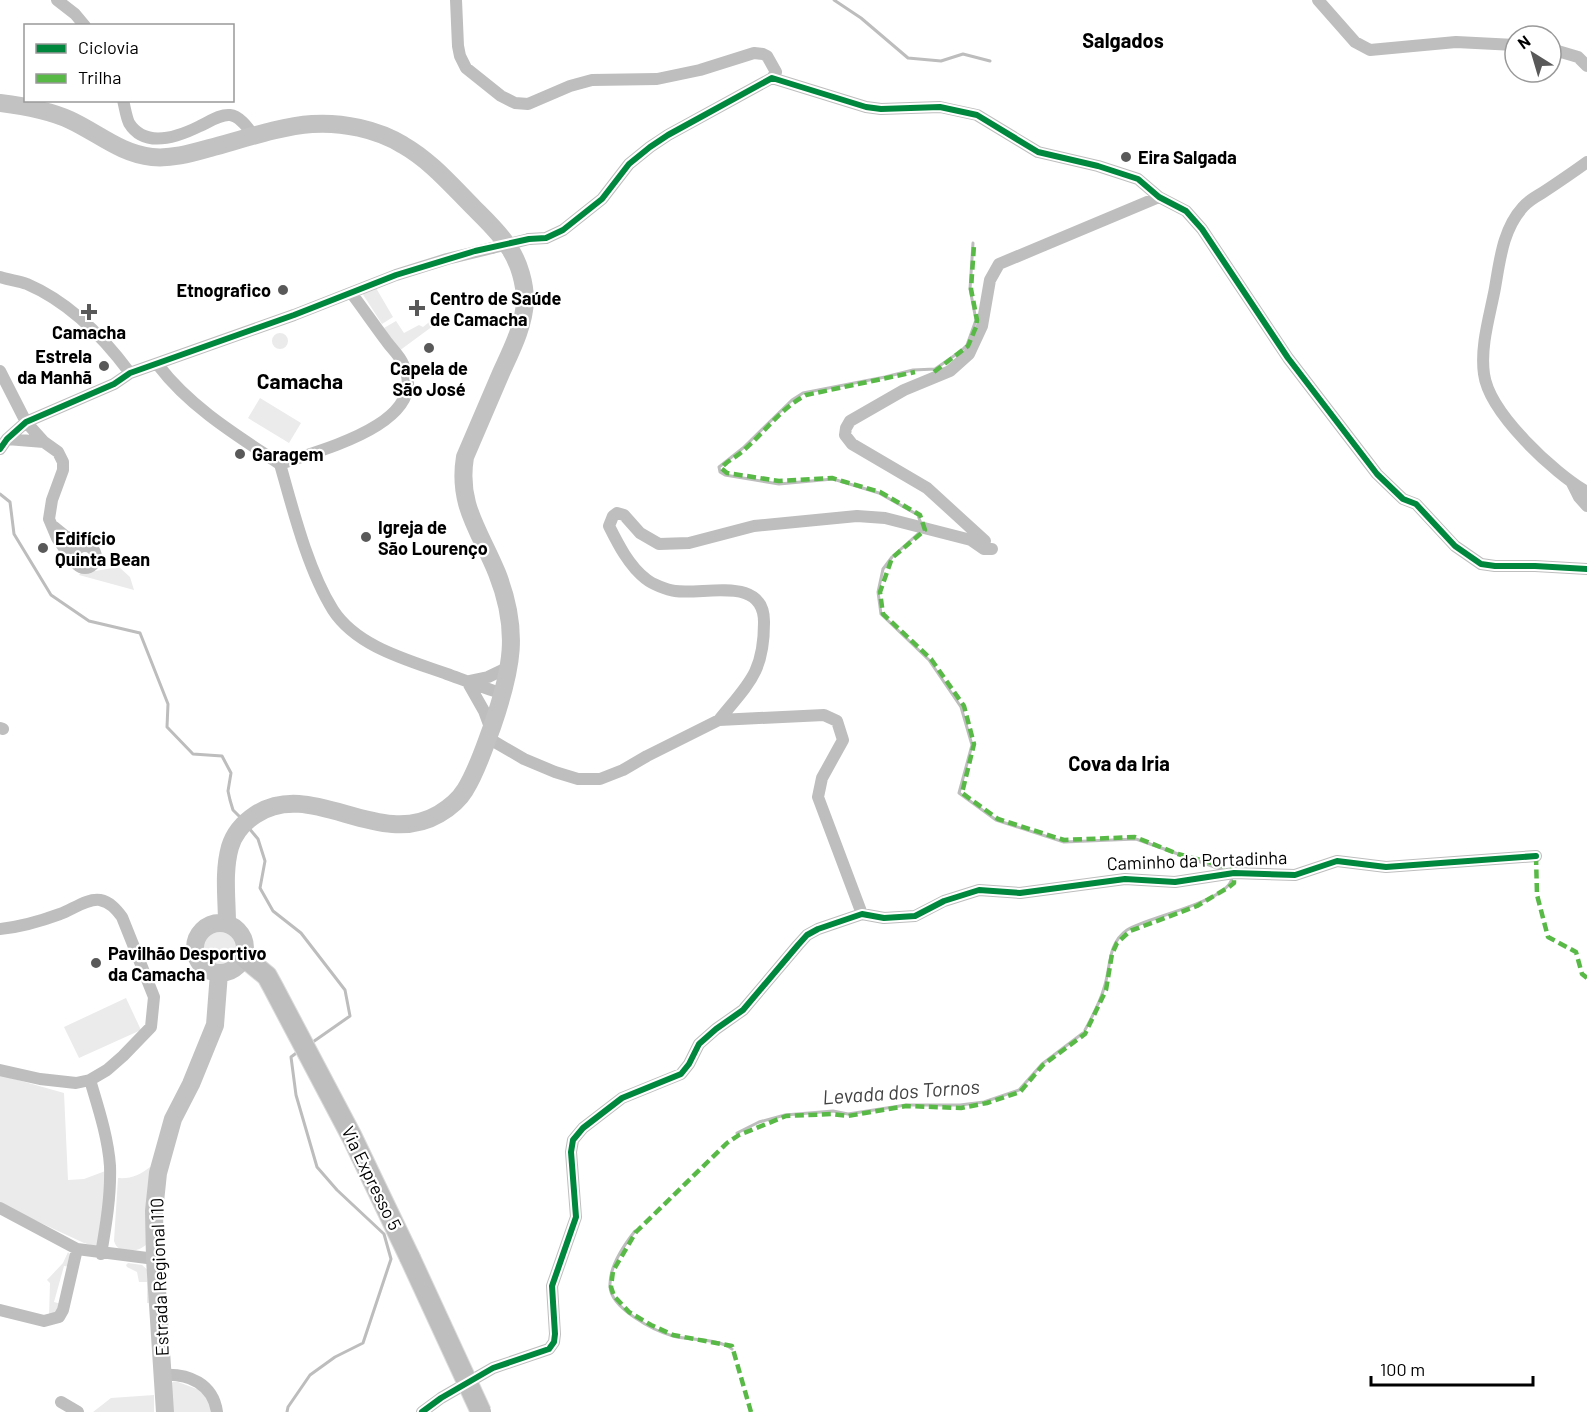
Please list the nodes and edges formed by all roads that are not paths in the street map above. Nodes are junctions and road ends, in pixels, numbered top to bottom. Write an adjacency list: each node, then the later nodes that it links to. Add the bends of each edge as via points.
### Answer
1 (57, 0): 4 (street)
2 (456, 0): 8 (street, via 458,46 466,68 515,103 528,104 592,80 657,78 754,53 763,54 771,62 776,72)
3 (1318, 0): 5 (street, via 1355,42 1370,50 1456,42)
4 (83, 24)
5 (1503, 44)
6 (1563, 53): 7 (street, via 1578,57)
7 (1587, 66)
8 (772, 78): 13 (street, via 866,107 940,106 977,115 1038,152 1138,179); 15 (street, bridge, via 650,147 629,164 602,199 563,230 546,238 447,259)
9 (124, 102): 11 (street, via 136,133 146,138 175,135 232,115)
10 (0, 103): 11 (main road, via 50,112 117,147 153,157 191,153)
11 (254, 136): 31 (main road, via 310,124 332,124 363,129 395,141 442,175 501,237 516,259 525,298 518,334 465,457 463,476 468,511 505,594 513,644)
12 (1587, 162): 24 (street, via 1524,205 1511,223 1503,243 1483,354 1484,376 1504,416)
13 (1159, 197): 30 (street, via 1186,212 1202,229 1288,358 1377,474 1403,499 1416,504 1455,546 1481,564); 34 (street, via 999,264 990,280 982,326 969,354 950,371 904,390 850,421 846,428 845,435 852,444 927,488 992,549 885,518 857,516 754,526 689,543 659,544 640,533 624,515 613,516 609,526 612,533 646,579 673,591 746,591 761,606 764,637 760,663 751,682)
14 (0, 278): 18 (street, via 26,284 61,303)
15 (352, 294): 16 (street); 23 (street, via 404,364 408,380 405,397 378,427)
16 (158, 365): 18 (street); 23 (street, via 169,380 210,416)
17 (0, 371): 20 (street)
18 (130, 373): 19 (street, via 114,384)
19 (43, 414): 20 (street); 21 (street)
20 (26, 422): 21 (street); 22 (street)
21 (44, 442): 22 (street); 27 (street, via 58,452 63,462)
22 (4, 444)
23 (280, 464): 32 (street, via 316,574 333,610 364,639)
24 (1572, 483): 25 (street); 26 (street)
25 (1587, 492)
26 (1587, 506)
27 (50, 524): 28 (street); 29 (street)
28 (85, 545): 29 (street, via 75,550); 29 (street, via 95,552 94,563 84,568)
29 (74, 562)
30 (1587, 569)
31 (509, 667): 32 (street); 33 (main road)
32 (467, 681): 33 (street); 35 (street, via 484,711)
33 (503, 693): 35 (main road)
34 (719, 720): 35 (street, via 623,771 600,779 578,779 555,772 524,759); 37 (street, via 824,715 837,721 843,740 822,778 818,797)
35 (489, 734): 38 (main road, via 464,791 432,818 389,825 302,804 274,806 249,820 238,832 226,865)
36 (1536, 856): 37 (street, Caminho da Portadinha, via 1386,867 1336,861 1295,875 1234,873 1175,882 1125,879 1020,893 979,890 915,915 884,918)
37 (862, 914): 54 (street, via 807,935 743,1010 699,1044 681,1074 622,1098 583,1128 573,1140 571,1152 576,1217 552,1286 554,1342 549,1349 494,1368)
38 (227, 924): 40 (main road, via 241,935); 41 (main road, via 205,928 195,948 205,968)
39 (0, 929): 43 (street, via 42,920 99,900 114,906 122,917 154,997 151,1027 107,1070)
40 (244, 957): 41 (main road, via 232,969); 55 (main road, Via Expresso 5, bridge, via 267,976 352,1137)
41 (219, 973): 47 (main road, Estrada Regional 110, via 215,1025 172,1119 158,1173)
42 (0, 1070): 43 (street, via 49,1080)
43 (90, 1080): 46 (street, via 110,1165)
44 (0, 1208): 45 (street)
45 (77, 1249): 46 (street); 48 (street, via 59,1317 44,1321)
46 (101, 1254): 47 (street)
47 (155, 1259): 49 (main road, Estrada Regional 110)
48 (0, 1310)
49 (162, 1375): 52 (main road, Estrada Regional 110); 53 (street, via 177,1374 203,1386 210,1391)
50 (61, 1402): 51 (street)
51 (78, 1412)
52 (165, 1412)
53 (217, 1412)
54 (422, 1412)
55 (482, 1412)

